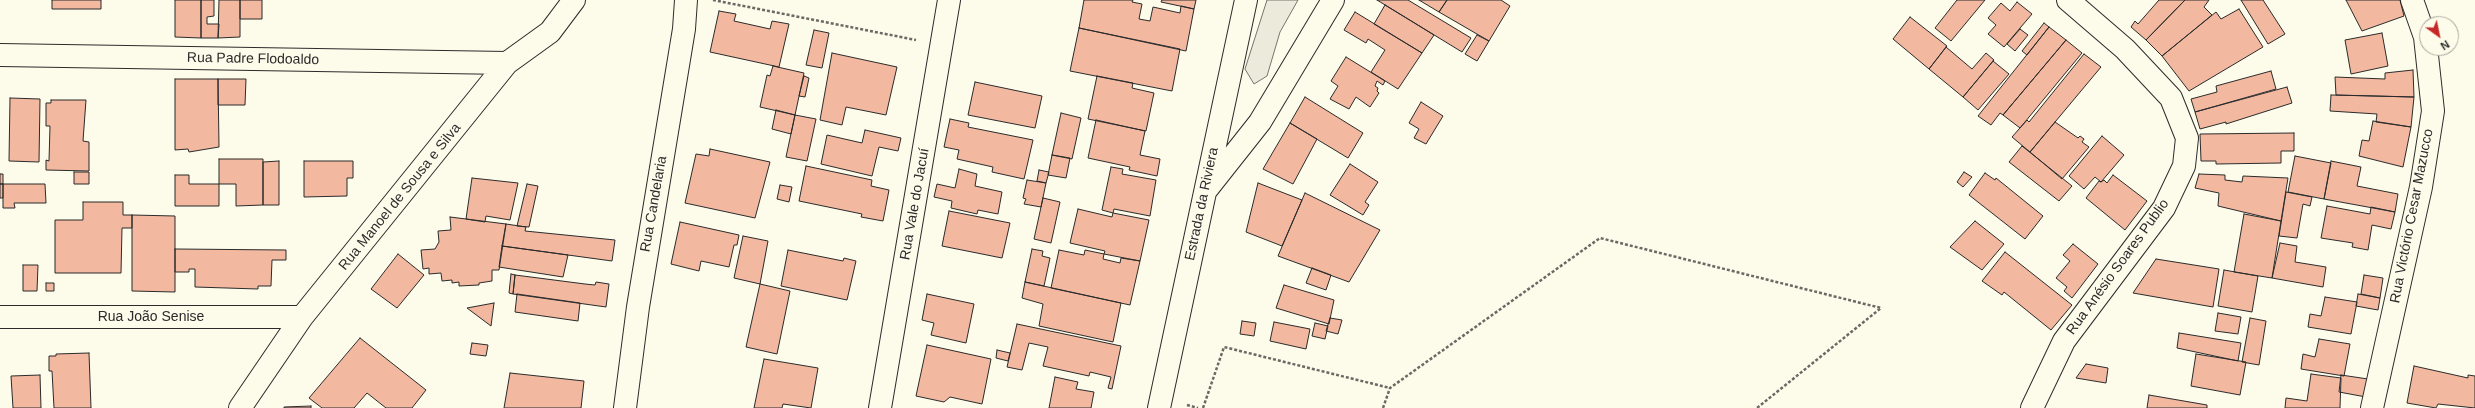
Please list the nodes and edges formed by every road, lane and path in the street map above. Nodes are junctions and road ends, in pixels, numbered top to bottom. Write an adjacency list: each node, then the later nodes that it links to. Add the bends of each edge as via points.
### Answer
1 (574, 0): 11 (street, Rua Manoel de Sousa e Silva, via 550,32)
2 (686, 0): 17 (street, Rua Candelaria, via 684,29 639,300)
3 (713, 0): 9 (path)
4 (950, 0): 9 (street, Rua Vale do Jacuí)
5 (1246, 0): 12 (street, Estrada da Riviera)
6 (1333, 0): 12 (street, via 1260,122)
7 (2068, 0): 23 (street, Rua Anésio Soares Publio, via 2125,49 2171,98 2187,138 2184,166 2164,208 2064,341)
8 (2412, 0): 24 (street, Rua Victório Cesar Mazucco, via 2425,37 2433,111 2421,187)
9 (942, 45): 18 (street, Rua Vale do Jacuí)
10 (0, 55): 11 (street, Rua Padre Flodoaldo)
11 (507, 63): 14 (street, Rua Manoel de Sousa e Silva)
12 (1204, 193): 19 (street, Estrada da Riviera)
13 (0, 317): 14 (street, Rua João Senise)
14 (302, 318): 16 (street, Rua Manoel de Sousa e Silva)
15 (1390, 388): 20 (path, via 1224,347); 21 (path); 22 (path, via 1600,238 1881,308)
16 (240, 408)
17 (625, 408)
18 (880, 408)
19 (1159, 408)
20 (1203, 408)
21 (1383, 408)
22 (1757, 408)
23 (2032, 408)
24 (2372, 408)

